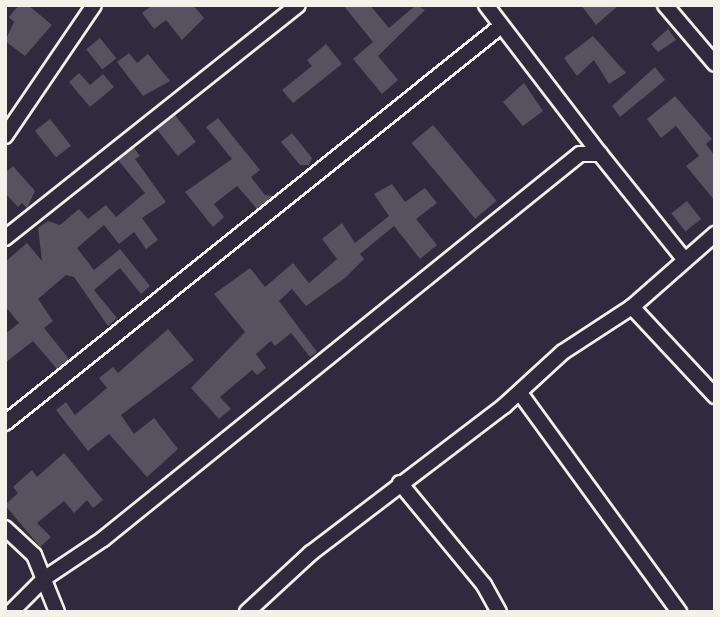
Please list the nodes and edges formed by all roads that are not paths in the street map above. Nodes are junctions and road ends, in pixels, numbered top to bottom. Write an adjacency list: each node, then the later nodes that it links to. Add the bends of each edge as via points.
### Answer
1 (94, 5): 7 (street)
2 (298, 5): 10 (street)
3 (486, 5): 5 (street)
4 (665, 5): 6 (street)
5 (501, 26): 8 (street); 15 (street)
6 (715, 64)
7 (5, 136)
8 (600, 154): 11 (street); 18 (street, via 580,154 568,162 220,446)
9 (715, 234): 11 (street)
10 (5, 238)
11 (684, 259): 12 (street)
12 (632, 307): 13 (street, via 563,352); 14 (street)
13 (520, 393): 16 (street); 23 (street)
14 (715, 396)
15 (5, 423)
16 (400, 483): 21 (street); 22 (street, via 484,584)
17 (5, 528): 18 (street, via 34,555)
18 (45, 578): 19 (street); 20 (street, via 47,598)
19 (10, 612)
20 (57, 612)
21 (247, 612)
22 (499, 612)
23 (679, 612)

